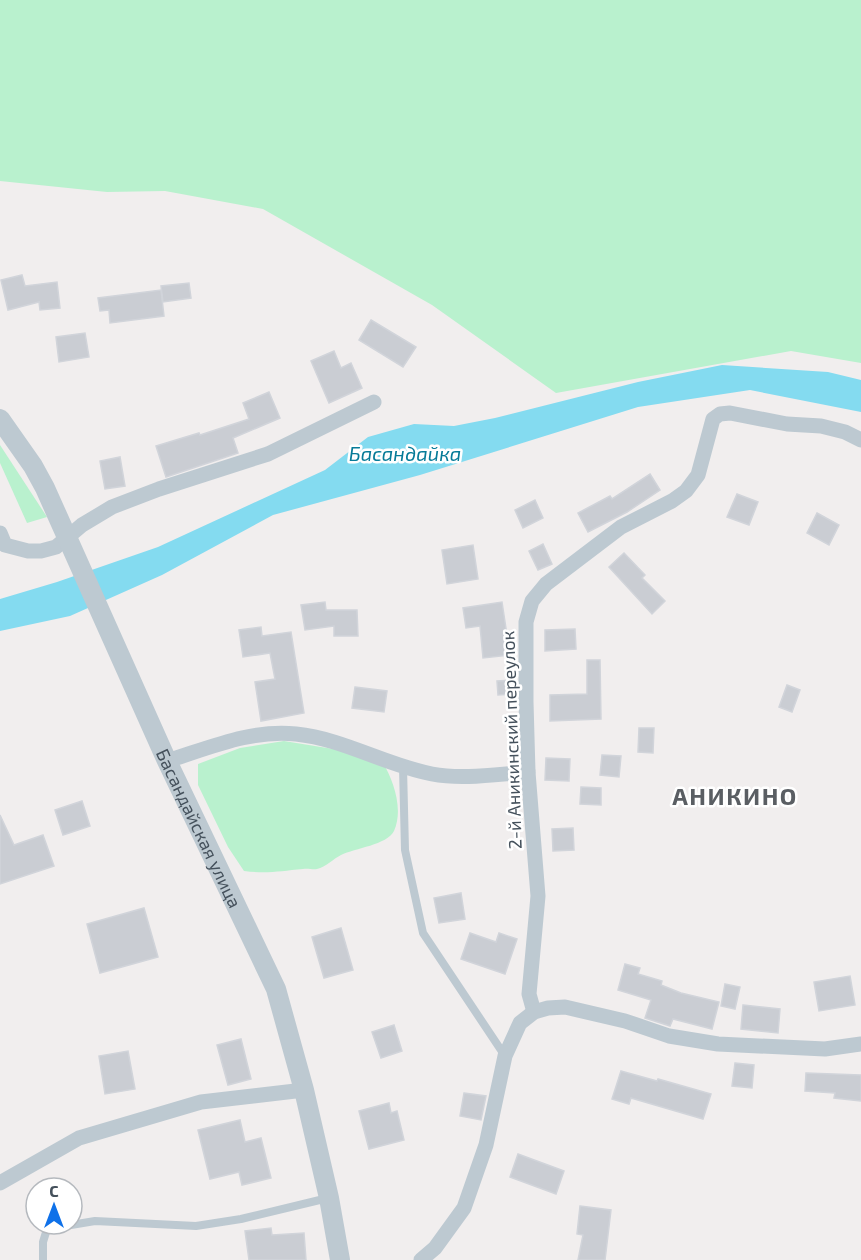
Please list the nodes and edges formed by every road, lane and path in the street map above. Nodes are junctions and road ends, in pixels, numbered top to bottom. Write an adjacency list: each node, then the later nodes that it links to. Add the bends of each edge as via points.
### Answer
1 (374, 402): 4 (street, via 268,454 112,507 82,525 56,548 41,551)
2 (0, 419): 5 (street, Басандайская улица, via 33,466 57,514)
3 (861, 440): 7 (street, 2-й Аникинский переулок, via 821,426 787,424 730,412 720,414 713,419 698,476 686,491 621,527 546,584 532,601 526,622)
4 (2, 542)
5 (167, 761): 6 (street, via 248,736 294,734 335,741); 11 (street, Басандайская улица, via 276,989)
6 (403, 767): 7 (street, via 435,775); 10 (lane, via 405,850 423,933)
7 (528, 772): 8 (street, 2-й Аникинский переулок, via 538,896 529,994)
8 (534, 1012): 9 (street, via 565,1006 669,1036 718,1044 825,1049); 10 (street, via 520,1023)
9 (861, 1044)
10 (505, 1056): 16 (street, via 486,1145 464,1208 435,1248)
11 (304, 1090): 12 (street, via 201,1102 79,1137); 13 (street, Басандайская улица)
12 (0, 1183)
13 (329, 1198): 14 (lane, via 196,1226 95,1221 47,1229); 15 (street, Басандайская улица)
14 (43, 1260)
15 (340, 1260)
16 (421, 1260)

